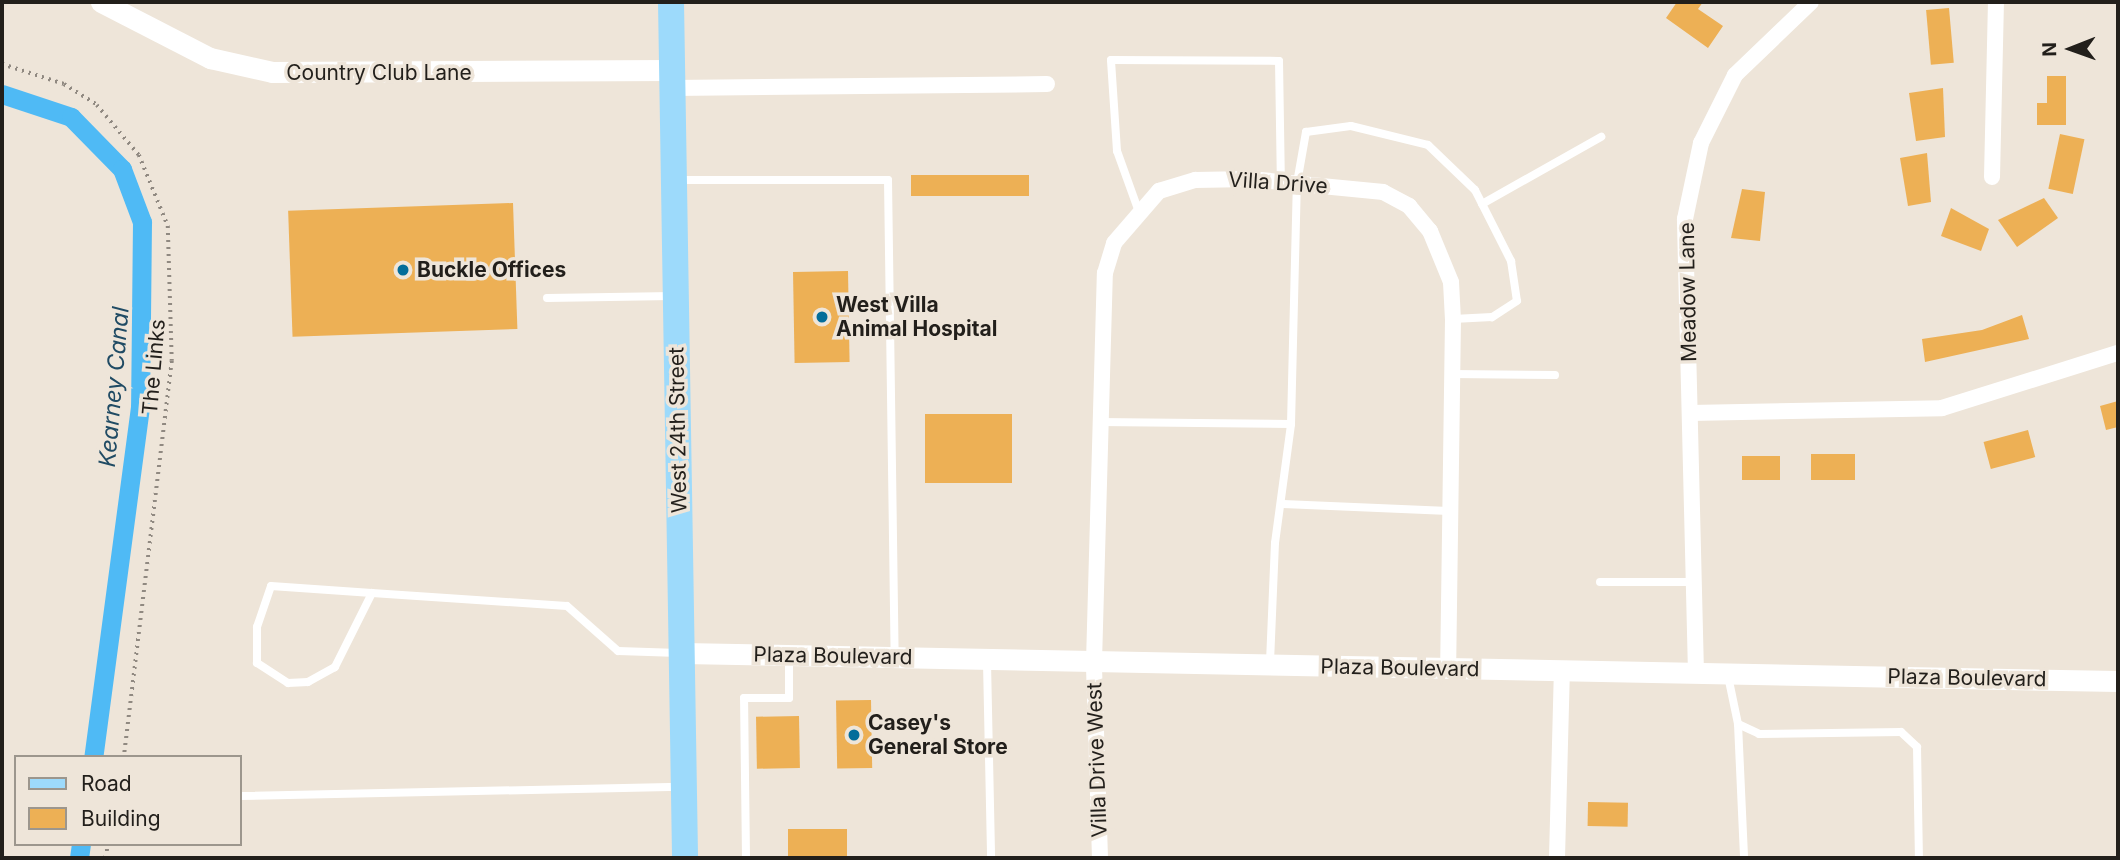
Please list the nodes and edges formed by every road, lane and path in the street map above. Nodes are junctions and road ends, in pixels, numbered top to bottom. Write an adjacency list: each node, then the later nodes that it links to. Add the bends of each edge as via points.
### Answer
1 (101, 2): 6 (street, Country Club Lane, via 210,58 272,72)
2 (671, 2): 6 (main road, West 24th Street)
3 (1996, 2): 9 (street)
4 (1804, 3): 20 (street, Meadow Lane, via 1735,75 1701,143 1685,219)
5 (2, 64): 40 (path, The Links, via 64,84 97,105 139,155 169,226 172,361)
6 (673, 79): 7 (street); 10 (main road, West 24th Street)
7 (1047, 84)
8 (1601, 137): 12 (lane)
9 (1992, 177)
10 (674, 180): 14 (main road, West 24th Street); 30 (lane, via 888,180)
11 (1289, 182): 12 (lane, via 1306,132 1351,126 1428,145); 13 (street, Villa Drive, via 1195,180 1159,191); 13 (lane, via 1279,61 1111,60 1118,151); 16 (street, Villa Drive, via 1383,192 1409,206 1430,231 1451,282); 22 (lane)
12 (1482, 204): 16 (lane, via 1511,261 1517,301 1492,317)
13 (1139, 212): 21 (street, Villa Drive, via 1114,243 1105,273)
14 (676, 296): 15 (lane); 28 (main road, West 24th Street)
15 (547, 298)
16 (1454, 319): 18 (street, Villa Drive)
17 (2118, 353): 20 (street, via 1942,408)
18 (1451, 374): 19 (lane); 24 (street, Villa Drive)
19 (1555, 375)
20 (1690, 413): 26 (street, Meadow Lane)
21 (1099, 422): 22 (lane); 32 (street, Villa Drive)
22 (1291, 424): 23 (lane)
23 (1283, 504): 24 (lane); 33 (lane)
24 (1450, 511): 34 (street, Villa Drive)
25 (1600, 582): 26 (lane)
26 (1694, 582): 36 (street, Meadow Lane)
27 (372, 593): 27 (lane, via 271,586 257,627 257,663 288,682 308,682 335,667); 28 (lane, via 567,606 618,651)
28 (682, 653): 29 (street, Plaza Boulevard); 41 (main road, West 24th Street)
29 (789, 656): 30 (street, Plaza Boulevard); 44 (lane, via 789,698 744,698)
30 (895, 657): 31 (street, Plaza Boulevard)
31 (987, 660): 32 (street, Plaza Boulevard); 45 (lane)
32 (1094, 662): 33 (street, Plaza Boulevard); 46 (street, Villa Drive West)
33 (1270, 665): 34 (street, Plaza Boulevard)
34 (1448, 669): 35 (street, Plaza Boulevard)
35 (1562, 671): 36 (street, Plaza Boulevard); 47 (street)
36 (1696, 673): 37 (street, Plaza Boulevard)
37 (1727, 673): 38 (street, Plaza Boulevard); 39 (lane)
38 (2118, 681)
39 (1738, 724): 48 (lane); 49 (lane, via 1759,734 1901,732 1917,747)
40 (124, 755)
41 (684, 787): 42 (lane); 43 (main road, West 24th Street)
42 (242, 796)
43 (685, 858)
44 (746, 858)
45 (991, 858)
46 (1100, 858)
47 (1557, 858)
48 (1744, 858)
49 (1919, 858)

